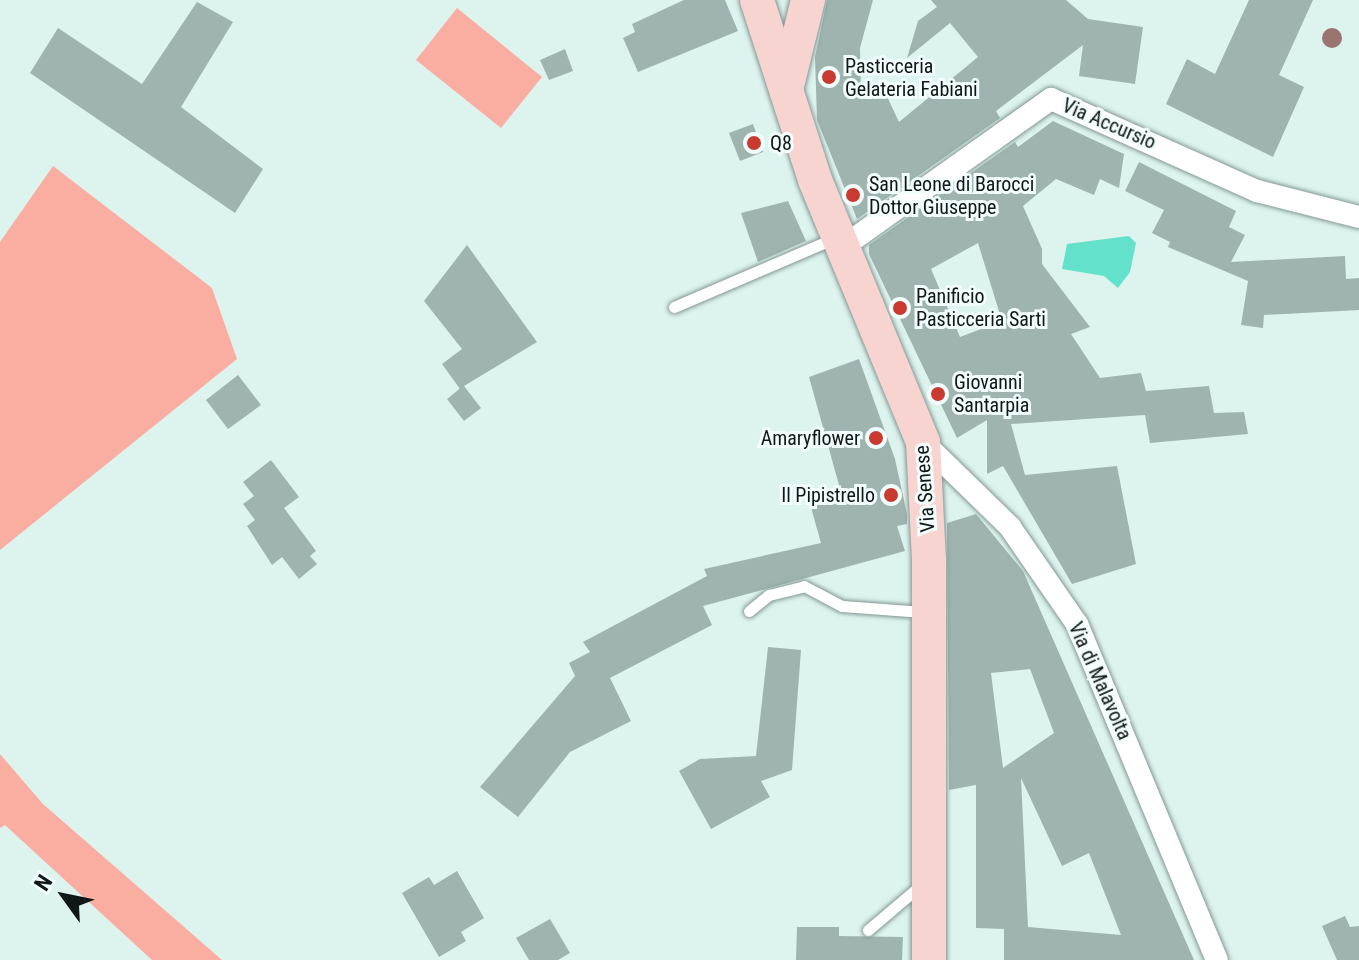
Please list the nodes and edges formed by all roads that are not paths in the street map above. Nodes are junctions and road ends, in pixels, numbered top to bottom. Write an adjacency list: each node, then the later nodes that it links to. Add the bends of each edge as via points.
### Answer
1 (808, 0): 3 (main road)
2 (762, 4): 3 (main road, Via Senese)
3 (786, 90): 5 (main road, Via Senese, via 815,180)
4 (1359, 217): 5 (street, Via Accursio, via 1257,191 1051,99)
5 (842, 241): 6 (lane); 7 (main road, Via Senese)
6 (674, 307)
7 (923, 442): 9 (main road, Via Senese); 13 (street, Via di Malavolta, via 1010,527 1077,624)
8 (749, 611): 9 (lane, via 769,595 804,586 842,606)
9 (928, 612): 10 (main road, Via Senese)
10 (930, 877): 11 (lane); 12 (main road, Via Senese)
11 (868, 930)
12 (929, 960)
13 (1217, 960)

